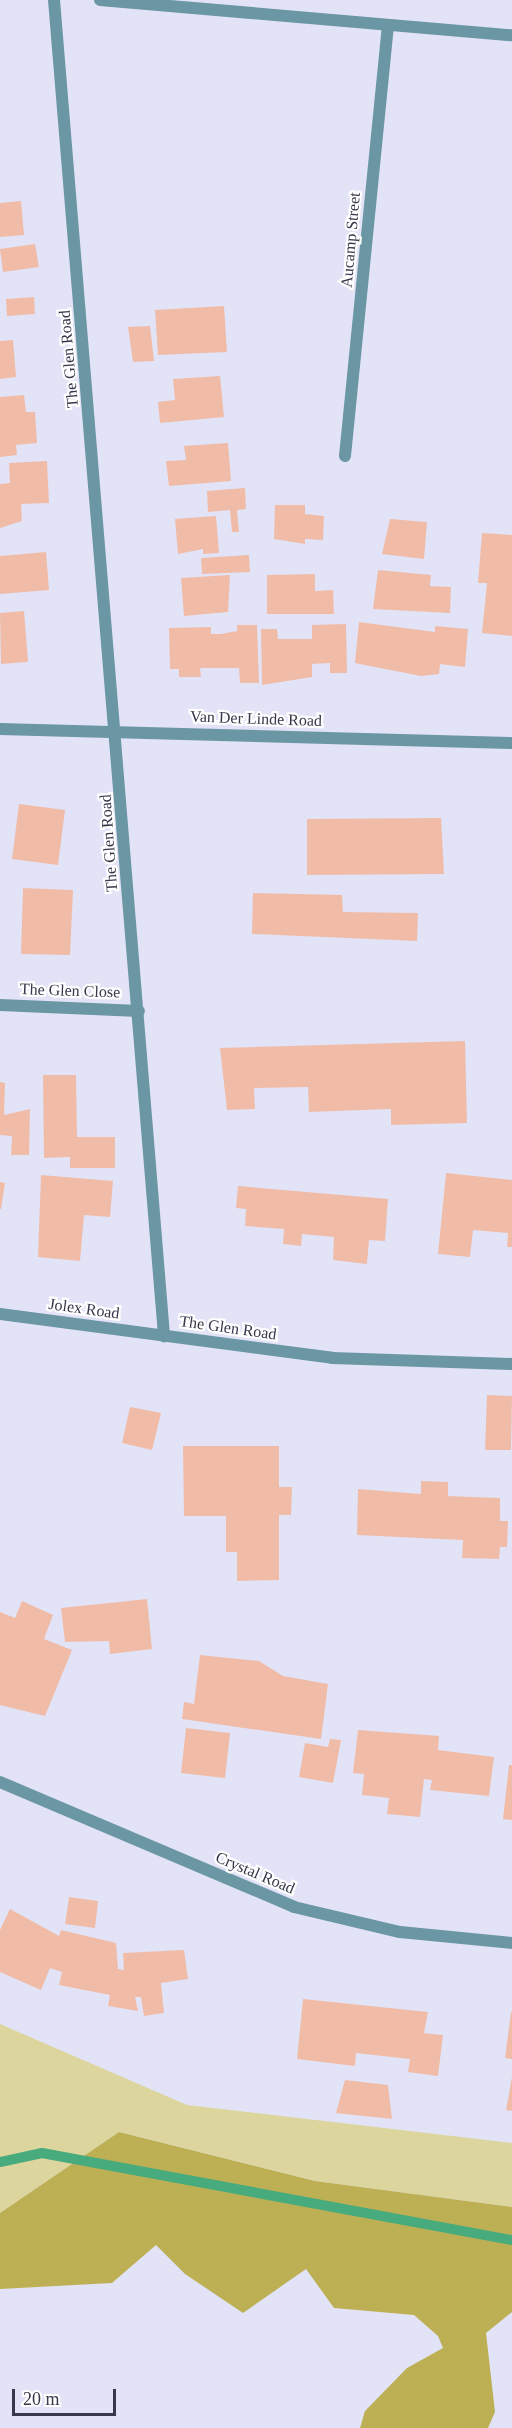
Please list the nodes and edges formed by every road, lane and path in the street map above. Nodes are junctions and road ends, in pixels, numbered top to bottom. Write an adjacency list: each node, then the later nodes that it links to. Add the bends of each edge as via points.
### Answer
1 (54, 0): 7 (street, The Glen Road)
2 (100, 0): 3 (street)
3 (388, 28): 4 (street); 5 (street, Aucamp Street)
4 (512, 35)
5 (345, 456)
6 (0, 729): 7 (street, Van Der Linde Road)
7 (117, 731): 8 (street, Van Der Linde Road); 10 (street, The Glen Road)
8 (512, 742)
9 (0, 1005): 10 (street, The Glen Close)
10 (138, 1011): 12 (street, The Glen Road)
11 (0, 1314): 12 (street, Jolex Road)
12 (164, 1336): 13 (street, The Glen Road, via 351,1360)
13 (512, 1364)
14 (0, 1782): 15 (street, Crystal Road, via 294,1907 400,1932)
15 (512, 1943)

